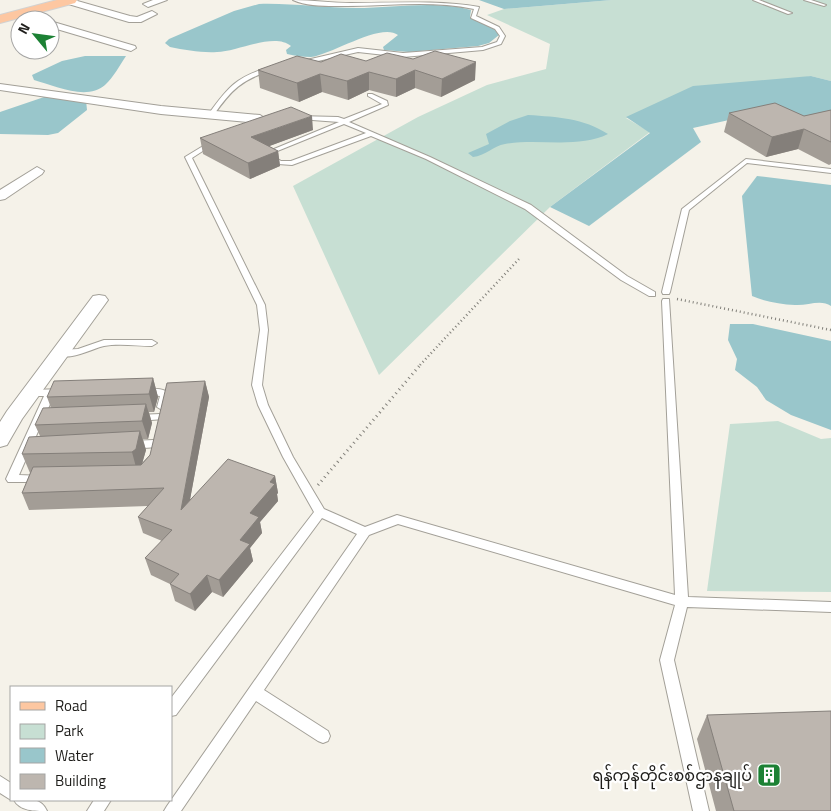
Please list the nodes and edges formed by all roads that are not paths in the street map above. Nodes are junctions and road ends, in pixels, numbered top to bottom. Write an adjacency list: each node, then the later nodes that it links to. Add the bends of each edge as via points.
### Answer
1 (50, 0): 11 (main road)
2 (70, 0): 9 (main road); 12 (street, via 129,19 138,20)
3 (163, 0): 7 (street)
4 (295, 0): 15 (lane, via 341,4 467,3 477,8 473,17 497,28 503,36 499,43 483,48 404,56 358,50)
5 (755, 0): 10 (lane)
6 (806, 0): 8 (lane)
7 (148, 4)
8 (824, 5)
9 (32, 10)
10 (790, 13)
11 (0, 14)
12 (152, 14)
13 (60, 27): 14 (street)
14 (131, 48)
15 (294, 64)
16 (275, 68): 19 (lane, via 240,79)
17 (0, 87): 19 (street)
18 (370, 95): 22 (lane, via 385,105)
19 (211, 115): 21 (street)
20 (294, 116): 22 (lane)
21 (264, 118): 23 (lane)
22 (346, 122): 24 (lane); 24 (lane, via 264,154 280,163 292,163)
23 (243, 126)
24 (370, 134): 29 (lane, via 428,158 528,207 624,278 652,294 657,291)
25 (219, 138): 41 (lane, via 188,157 261,305 264,330 257,385 263,405)
26 (37, 171): 28 (street)
27 (831, 171): 29 (lane, via 746,161 686,209)
28 (0, 196)
29 (668, 297): 43 (lane)
30 (99, 300): 32 (street)
31 (152, 343): 32 (lane, via 104,343 78,352)
32 (60, 352): 35 (street)
33 (77, 392): 35 (lane)
34 (132, 392): 37 (lane, via 165,394)
35 (41, 393): 38 (street); 40 (lane, via 42,422 12,479)
36 (131, 418): 37 (lane)
37 (156, 435): 39 (lane)
38 (0, 440)
39 (114, 446)
40 (52, 478)
41 (320, 512): 42 (lane); 46 (lane)
42 (365, 532): 43 (lane, via 397,518); 45 (lane)
43 (682, 602): 44 (lane); 51 (lane, via 667,660)
44 (831, 607)
45 (255, 692): 47 (lane); 50 (lane)
46 (172, 709)
47 (323, 736)
48 (24, 801): 49 (lane)
49 (39, 811)
50 (172, 811)
51 (701, 811)

